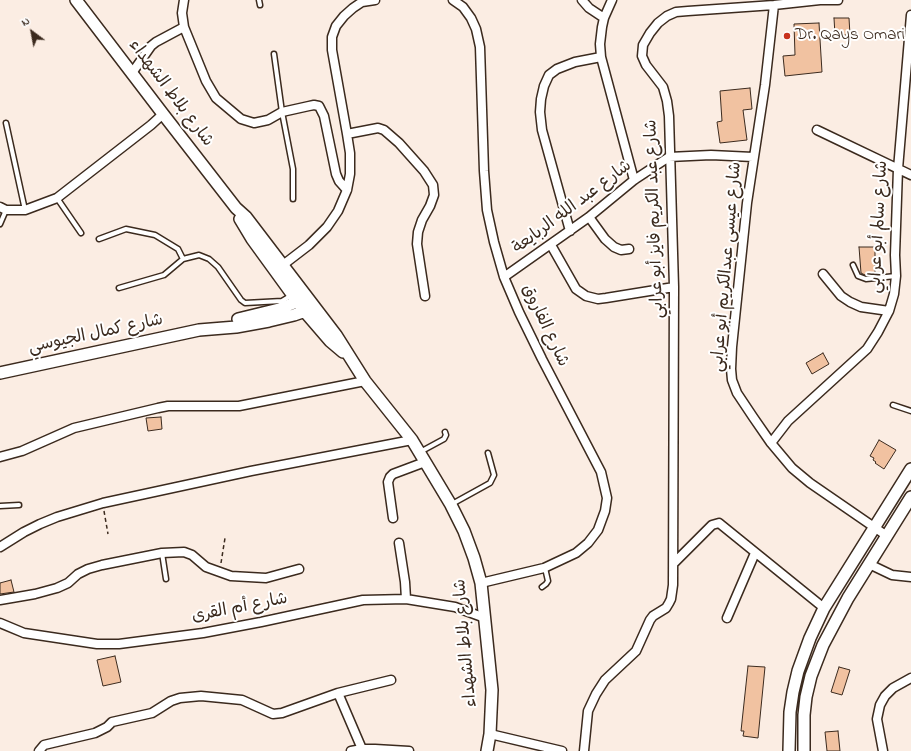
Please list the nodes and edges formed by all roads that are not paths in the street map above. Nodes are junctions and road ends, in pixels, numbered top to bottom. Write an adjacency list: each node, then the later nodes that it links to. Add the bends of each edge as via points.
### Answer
1 (76, 0): 17 (street, شارع بلاط الشهداء)
2 (184, 0): 14 (street)
3 (259, 0): 11 (lane)
4 (375, 0): 23 (street, via 362,2 353,8 336,26 332,37 332,50)
5 (453, 0): 46 (street, شارع الفاروق, via 463,7 470,18 476,29 480,47 487,210)
6 (582, 0): 13 (street)
7 (612, 0): 13 (street)
8 (820, 0): 9 (street, شارع عبد الكريم فايز أبو عرابي); 10 (street, شارع عبد الكريم فايز أبو عرابي)
9 (838, 0)
10 (774, 5): 24 (street, شارع عبد الكريم فايز أبو عرابي, via 676,12 658,23 650,33 643,45 642,56 663,87 667,101); 25 (street, شارع عيسى عبدالكريم أبو عرابي, via 765,85)
11 (260, 6)
12 (911, 15): 18 (street, شارع سالم أبو عرابي)
13 (604, 18): 16 (street)
14 (184, 27): 17 (street, via 151,46); 19 (street, via 206,81 216,98 242,119 254,123 268,120)
15 (274, 54): 19 (lane)
16 (601, 57): 28 (street); 36 (street, via 575,62 557,69 549,75 541,99 542,130)
17 (132, 73): 20 (street, شارع بلاط الشهداء)
18 (908, 101): 26 (street, شارع سالم أبو عرابي)
19 (282, 112): 29 (street, via 314,105 321,108 336,174); 31 (lane, via 293,169)
20 (162, 114): 30 (street); 43 (street, شارع بلاط الشهداء, via 236,208 246,229)
21 (6, 123): 33 (lane)
22 (817, 130): 26 (street)
23 (348, 134): 29 (street); 49 (street, via 378,128 384,130 404,148 433,185 434,195 422,220 416,244)
24 (669, 157): 25 (street); 28 (street, شارع عبد الله الربايعة); 47 (street, شارع عبد الكريم فايز أبو عرابي)
25 (753, 157): 60 (street, شارع عيسى عبدالكريم أبو عرابي, via 731,369 737,393)
26 (898, 169): 27 (street); 45 (street, شارع سالم أبو عرابي)
27 (911, 175)
28 (634, 180): 34 (street, شارع عبد الله الربايعة)
29 (348, 190): 43 (street, via 327,227 310,245)
30 (57, 198): 33 (street); 37 (lane)
31 (293, 199)
32 (3, 209): 33 (street); 35 (lane)
33 (25, 210)
34 (588, 217): 36 (street, شارع عبد الله الربايعة); 40 (street, via 605,240 621,250)
35 (0, 224)
36 (570, 231): 39 (street, شارع عبد الله الربايعة)
37 (81, 233)
38 (99, 238): 41 (lane, via 126,229 155,235 178,249)
39 (551, 244): 46 (street, شارع عبد الله الربايعة); 47 (street, via 576,289 586,296 598,299)
40 (629, 249)
41 (183, 259): 48 (lane, via 164,275); 50 (lane, via 199,255 209,259 246,303)
42 (853, 265): 45 (lane, via 858,276 866,279)
43 (279, 268): 50 (street, شارع بلاط الشهداء)
44 (823, 274): 52 (street, via 841,296 850,302 861,307)
45 (896, 276): 52 (street, شارع سالم أبو عرابي)
46 (504, 277): 78 (street, شارع الفاروق, via 522,318 601,472 607,498 598,530 588,543)
47 (674, 287): 76 (street, شارع عبد الكريم فايز أبو عرابي)
48 (119, 288)
49 (424, 296)
50 (299, 298): 51 (street, شارع بلاط الشهداء); 53 (street, شارع كمال الجيوسي, via 279,309)
51 (310, 310): 53 (street, شارع كمال الجيوسي, via 249,324); 55 (street, شارع بلاط الشهداء, via 330,341 347,355)
52 (889, 311): 60 (street, شارع سالم أبو عرابي, via 867,349 788,421)
53 (200, 330): 54 (street, شارع كمال الجيوسي)
54 (0, 373)
55 (365, 381): 59 (street, شارع بلاط الشهداء); 62 (street, via 239,406 158,408 74,428 22,451)
56 (893, 405): 57 (lane)
57 (911, 411)
58 (445, 432): 63 (lane, via 444,439)
59 (412, 440): 63 (street, شارع بلاط الشهداء); 73 (street, via 103,503 40,524)
60 (771, 443): 70 (street, شارع عيسى عبدالكريم أبو عرابي, via 792,468 810,483)
61 (488, 453): 67 (lane, via 494,475 490,483)
62 (0, 457)
63 (423, 457): 67 (street, شارع بلاط الشهداء); 69 (street, via 390,477 388,482)
64 (911, 469): 70 (street)
65 (911, 497): 71 (street)
66 (19, 505): 68 (lane)
67 (451, 505): 82 (street, شارع بلاط الشهداء, via 464,531)
68 (0, 506)
69 (393, 518)
70 (874, 528): 71 (street, شارع عيسى عبدالكريم أبو عرابي); 86 (street)
71 (887, 536): 77 (street)
72 (399, 543): 84 (street)
73 (0, 547)
74 (162, 553): 79 (street, via 184,552 192,555 206,567 231,576 266,578); 81 (lane); 85 (street, via 88,569 57,588)
75 (755, 553): 76 (street, via 717,523); 86 (street); 88 (street)
76 (674, 563): 100 (street, شارع عبد الكريم فايز أبو عرابي, via 672,598 666,608 653,616 636,651 605,680 596,694 588,711)
77 (869, 564): 80 (street, via 892,575); 102 (street, via 835,621 811,676 804,715)
78 (544, 568): 82 (street, شارع الفاروق); 83 (lane, via 548,581)
79 (299, 569)
80 (911, 577)
81 (166, 579)
82 (481, 583): 87 (street, شارع بلاط الشهداء)
83 (542, 587)
84 (406, 599): 87 (street, شارع أم القرى, via 455,607); 89 (street, شارع أم القرى, via 363,600 218,630 119,644 97,644 30,634)
85 (0, 600)
86 (824, 608): 101 (street, via 798,671 790,712)
87 (485, 618): 93 (street, شارع بلاط الشهداء, via 492,690)
88 (727, 618)
89 (0, 623)
90 (911, 678): 103 (street, via 893,688 880,705 877,719)
91 (391, 680): 92 (street)
92 (338, 693): 94 (street); 95 (street, via 273,714 242,700 201,696 180,698 152,713 112,722 95,733 44,744)
93 (490, 734): 98 (street, شارع بلاط الشهداء); 99 (street)
94 (362, 749): 96 (street); 97 (street)
95 (39, 751)
96 (351, 751)
97 (409, 751)
98 (487, 751)
99 (562, 751)
100 (584, 751)
101 (790, 751)
102 (804, 751)
103 (883, 751)

